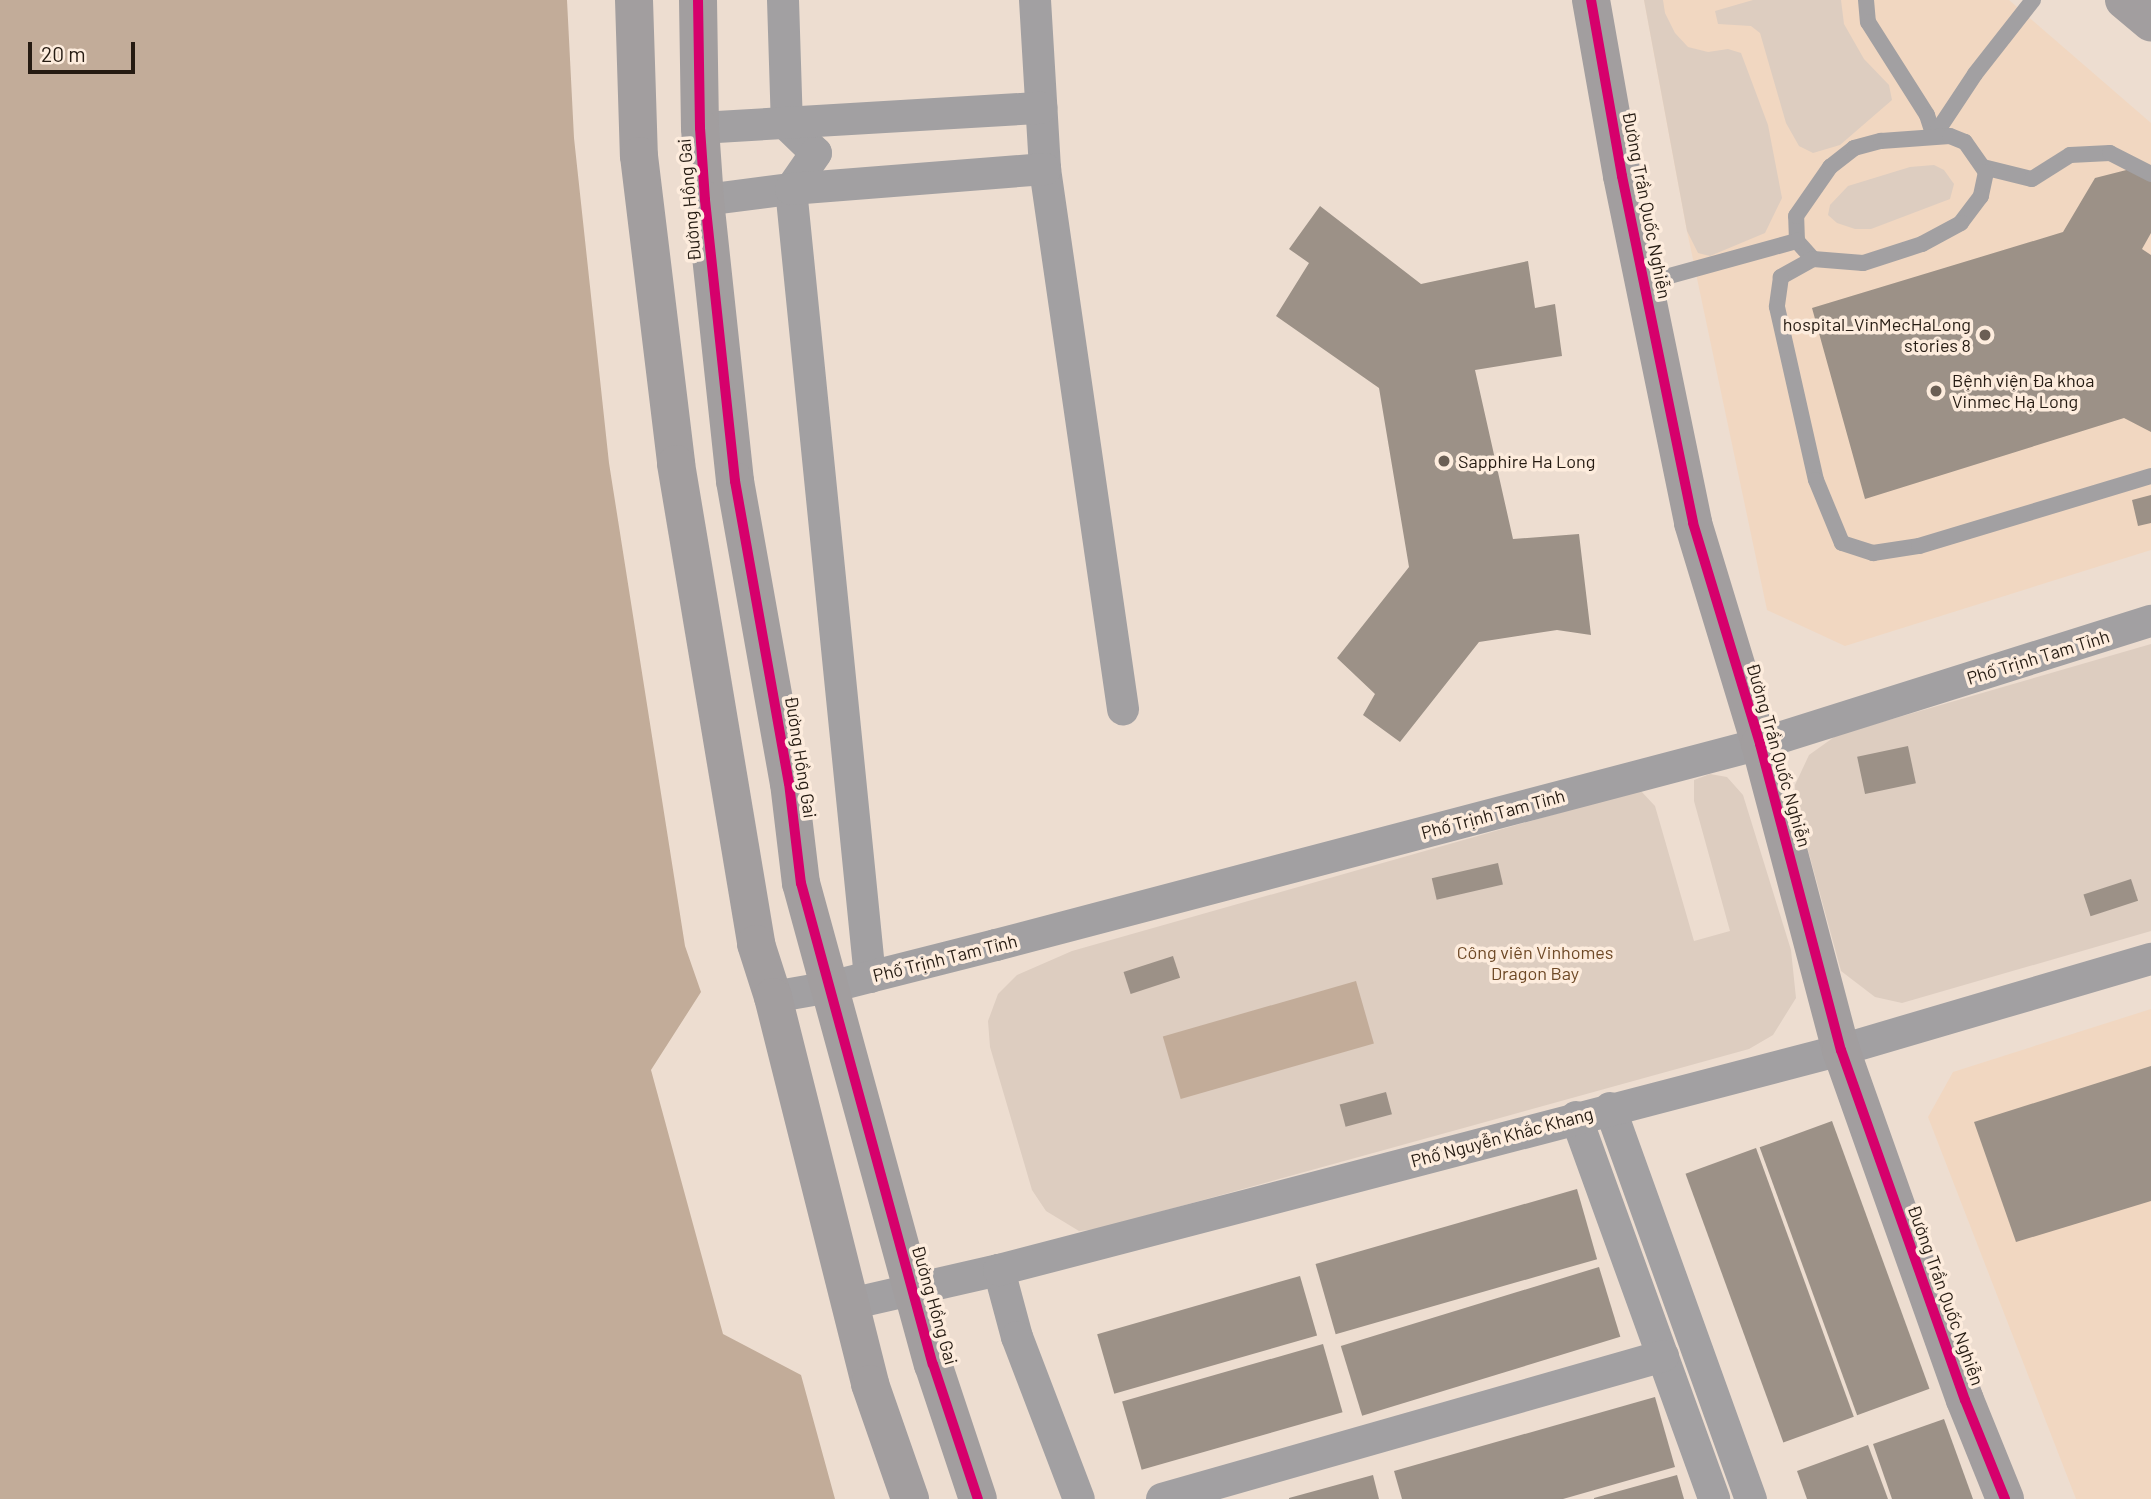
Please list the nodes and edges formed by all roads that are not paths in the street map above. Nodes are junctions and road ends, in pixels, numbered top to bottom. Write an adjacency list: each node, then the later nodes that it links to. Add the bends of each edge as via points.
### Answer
1 (634, 0): 29 (street, via 639,156 676,464 756,944)
2 (698, 0): 12 (street, Đường Hồng Gai)
3 (783, 0): 11 (street)
4 (1035, 0): 10 (street)
5 (1591, 0): 21 (street, Đường Trần Quốc Nghiễn)
6 (1866, 0): 13 (lane, via 1868,22 1927,115)
7 (2032, 0): 13 (lane)
8 (2123, 0): 9 (street)
9 (2151, 23)
10 (1041, 108): 11 (street); 15 (street)
11 (787, 125): 12 (street); 17 (street, via 816,153)
12 (700, 128): 18 (street, Đường Hồng Gai)
13 (1934, 136): 14 (lane, via 1965,142); 19 (lane, via 1854,148 1830,167 1806,199 1796,216)
14 (1983, 167): 16 (lane, via 2032,179 2070,155 2110,153); 20 (lane, via 1981,196 1961,223 1922,244 1863,263)
15 (1045, 169): 17 (street); 24 (street)
16 (2151, 174)
17 (791, 189): 18 (street); 27 (street)
18 (705, 200): 28 (street, Đường Hồng Gai, via 735,481 789,783 801,883)
19 (1797, 241): 20 (lane); 21 (lane)
20 (1813, 259): 22 (lane, via 1781,277 1777,307 1816,481 1842,543 1873,553 1919,546)
21 (1644, 283): 25 (street, Đường Trần Quốc Nghiễn, via 1693,523)
22 (2151, 476)
23 (2151, 621): 25 (street, Phố Trịnh Tam Tỉnh)
24 (1123, 709)
25 (1760, 744): 27 (street, Phố Trịnh Tam Tỉnh); 30 (street, Đường Trần Quốc Nghiễn)
26 (2151, 959): 30 (street, Phố Nguyễn Khắc Khang)
27 (870, 976): 28 (street, Phố Trịnh Tam Tỉnh)
28 (830, 987): 29 (street); 34 (street, Đường Hồng Gai)
29 (773, 997): 35 (street)
30 (1841, 1050): 31 (street, Phố Nguyễn Khắc Khang); 43 (street, Đường Trần Quốc Nghiễn, via 1965,1400)
31 (1611, 1108): 32 (street, Phố Nguyễn Khắc Khang); 42 (street)
32 (1576, 1117): 33 (street, Phố Nguyễn Khắc Khang); 36 (street)
33 (999, 1270): 34 (street, Phố Nguyễn Khắc Khang); 39 (street, via 1017,1337)
34 (912, 1291): 35 (street, Phố Nguyễn Khắc Khang); 38 (street, Đường Hồng Gai)
35 (850, 1304): 37 (street, via 870,1384)
36 (1663, 1356): 40 (street); 41 (street)
37 (911, 1499)
38 (978, 1499)
39 (1079, 1499)
40 (1162, 1499)
41 (1714, 1499)
42 (1751, 1499)
43 (2005, 1499)

